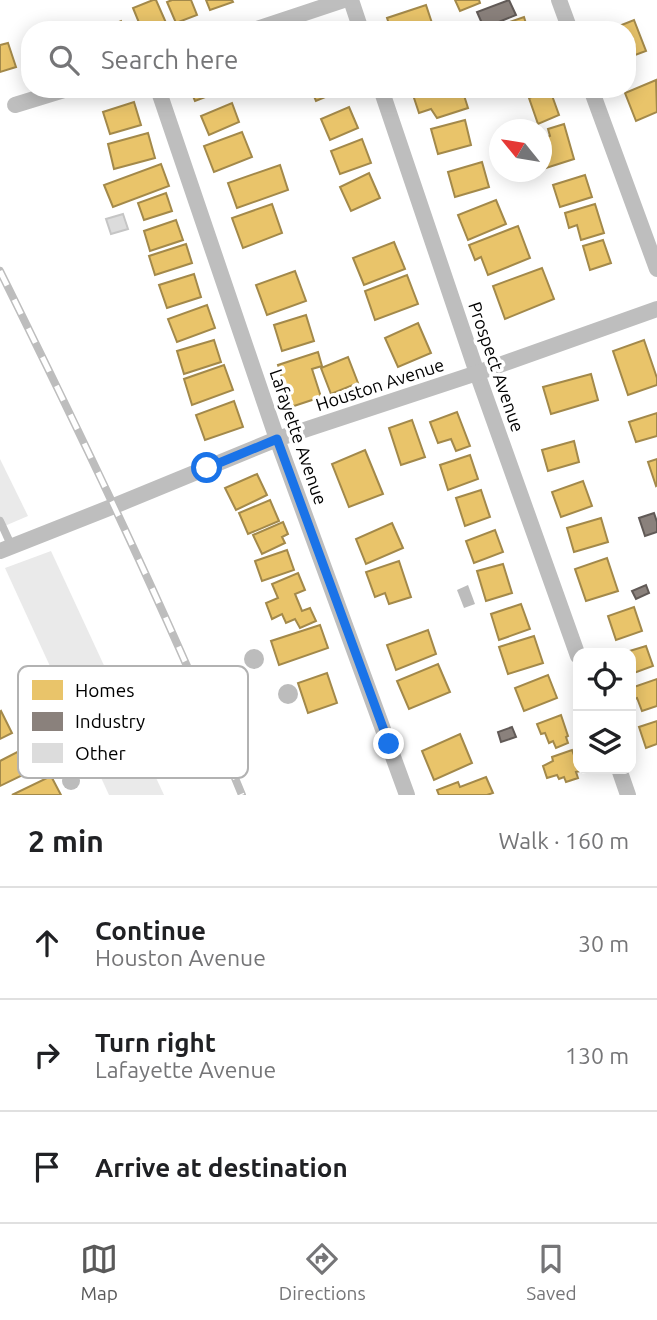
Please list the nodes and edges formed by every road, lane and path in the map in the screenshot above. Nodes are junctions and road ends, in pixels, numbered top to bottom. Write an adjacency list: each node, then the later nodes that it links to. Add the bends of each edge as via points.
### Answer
1 (344, 0): 4 (street)
2 (351, 0): 5 (street)
3 (559, 0): 6 (street)
4 (281, 21)
5 (358, 21)
6 (567, 21)
7 (38, 98): 11 (street)
8 (161, 98): 15 (street, Lafayette Avenue)
9 (384, 98): 14 (street, Prospect Avenue)
10 (595, 98): 12 (street)
11 (15, 105)
12 (657, 270)
13 (657, 309): 14 (street, Houston Avenue)
14 (477, 373): 15 (street, Houston Avenue); 18 (street, Prospect Avenue)
15 (277, 439): 17 (street, Houston Avenue); 20 (street, Lafayette Avenue)
16 (0, 522): 17 (lane)
17 (6, 549)
18 (575, 648)
19 (621, 774): 21 (street)
20 (407, 795)
21 (628, 795)

